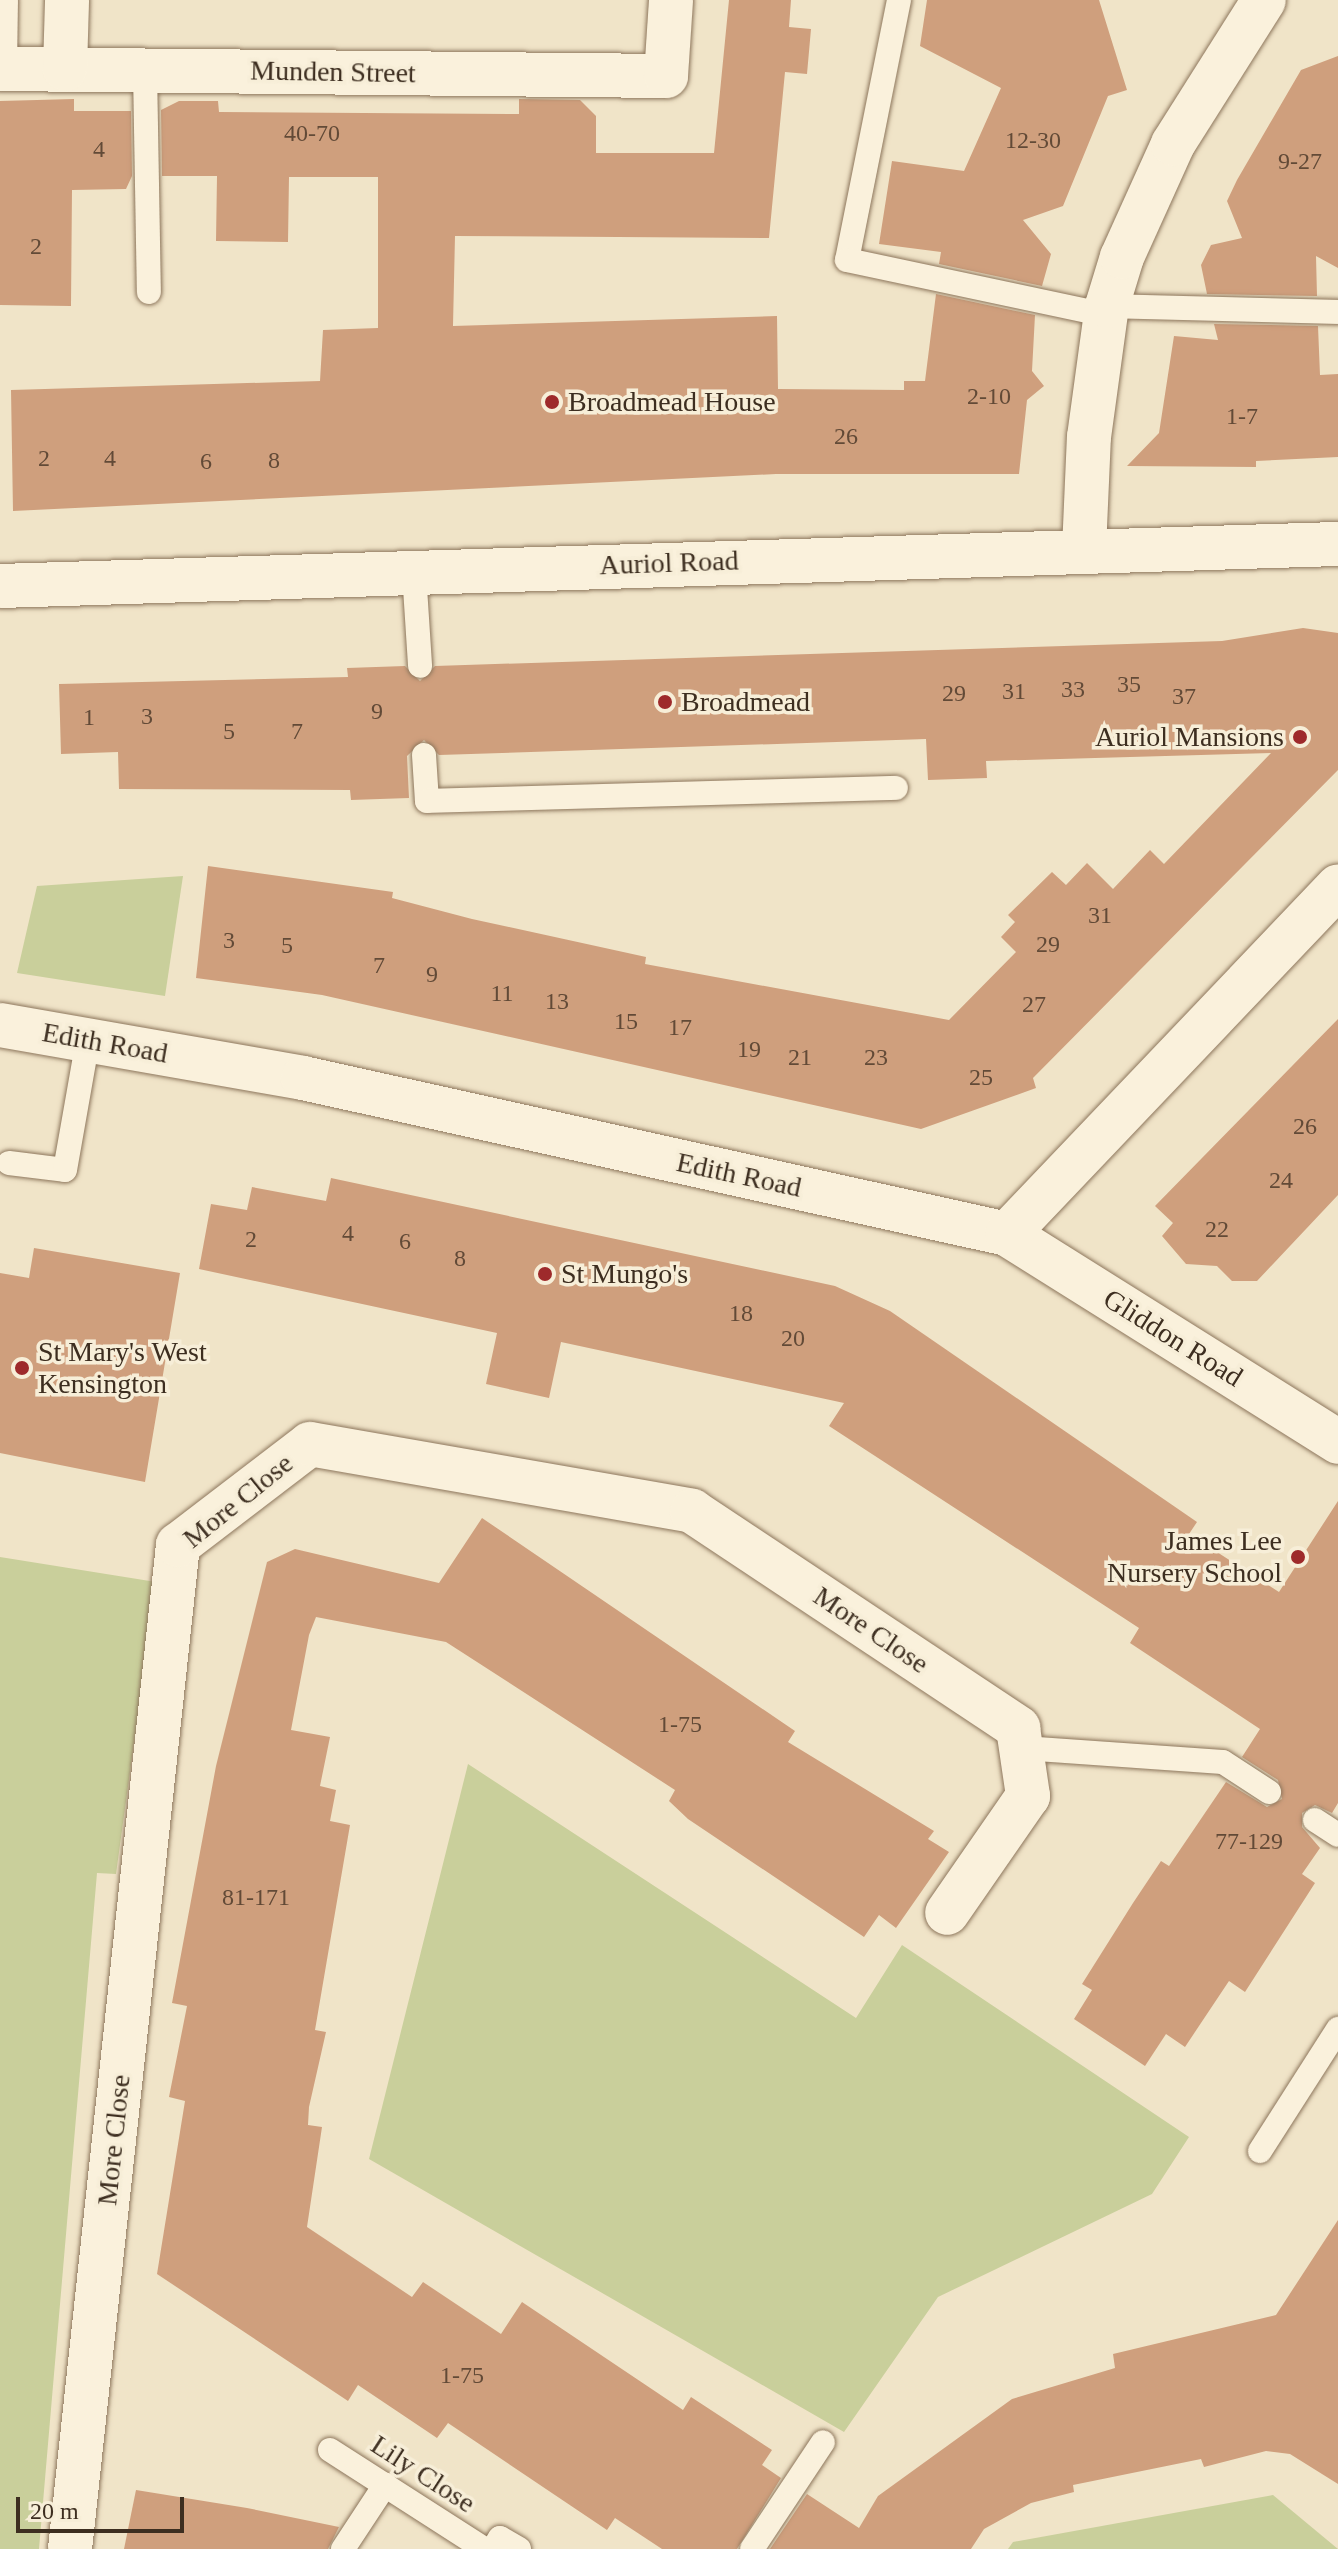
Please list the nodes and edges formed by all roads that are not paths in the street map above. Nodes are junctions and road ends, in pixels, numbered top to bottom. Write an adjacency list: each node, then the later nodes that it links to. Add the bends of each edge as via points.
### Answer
1 (6, 0): 6 (lane)
2 (67, 0): 7 (street)
3 (671, 0): 8 (street, Munden Street, via 666,76)
4 (899, 0): 10 (lane, via 847,260)
5 (1264, 0): 10 (street, via 1146,196)
6 (2, 69): 7 (street, Munden Street)
7 (65, 69): 8 (street, Munden Street)
8 (145, 70): 9 (lane)
9 (149, 292)
10 (1106, 310): 11 (lane); 13 (street)
11 (1338, 312)
12 (1338, 544): 13 (street, Auriol Road)
13 (1084, 550): 14 (street, Auriol Road)
14 (414, 572): 15 (street, Auriol Road); 16 (lane)
15 (0, 586)
16 (420, 666)
17 (424, 755): 18 (lane, via 427,801)
18 (896, 788)
19 (1338, 887): 23 (street)
20 (0, 1025): 21 (street, Edith Road)
21 (88, 1040): 22 (lane, via 65,1170); 23 (street, Edith Road, via 303,1078)
22 (9, 1163)
23 (1007, 1234): 24 (street, Gliddon Road)
24 (1338, 1442)
25 (1023, 1748): 26 (lane, via 1223,1762); 29 (street, More Close, via 1028,1796); 35 (street, More Close, via 1018,1728 692,1511 310,1444 178,1545)
26 (1269, 1792)
27 (1315, 1820): 28 (lane)
28 (1338, 1835)
29 (947, 1913)
30 (1338, 2029): 31 (lane)
31 (1260, 2151)
32 (823, 2442): 40 (lane)
33 (330, 2450): 34 (lane, Lily Close)
34 (385, 2485): 36 (lane); 37 (lane, Lily Close)
35 (70, 2549)
36 (343, 2549)
37 (484, 2549)
38 (493, 2549): 39 (lane, Lily Close, via 500,2538)
39 (519, 2549)
40 (752, 2549)

